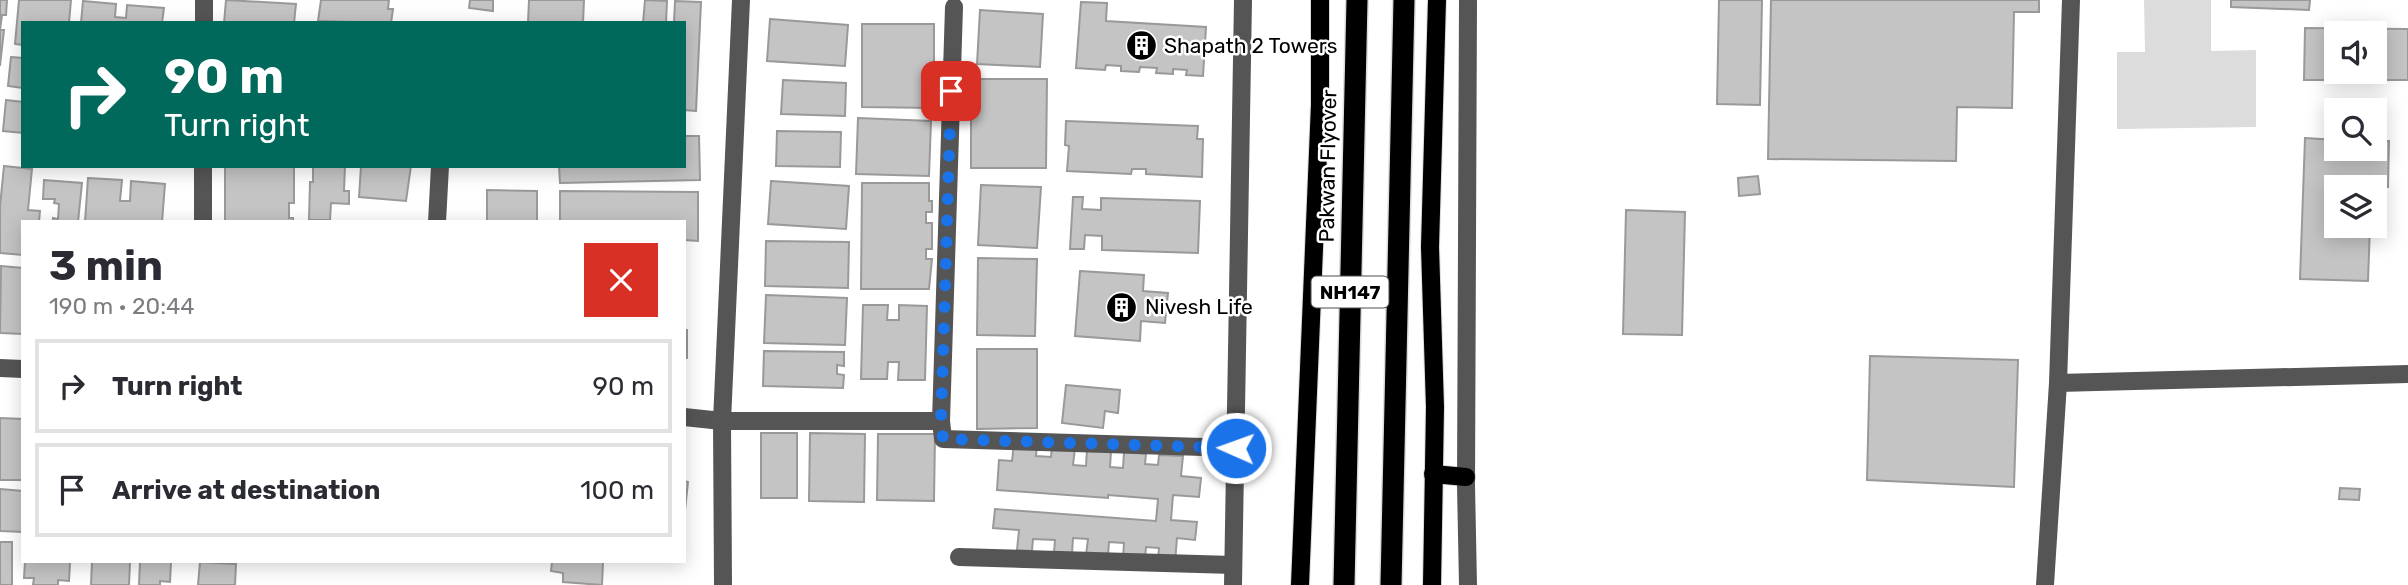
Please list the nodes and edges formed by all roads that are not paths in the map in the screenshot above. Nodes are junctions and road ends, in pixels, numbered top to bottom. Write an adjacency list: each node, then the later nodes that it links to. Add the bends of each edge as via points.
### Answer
1 (203, 0): 11 (street)
2 (740, 0): 21 (street)
3 (1243, 0): 23 (street)
4 (1320, 0): 30 (main road, via 1320,104)
5 (1357, 0): 31 (highway, Pakwan Flyover / NH147)
6 (1404, 0): 32 (highway, NH147)
7 (1437, 0): 24 (main road, via 1430,247)
8 (1468, 0): 25 (street)
9 (2071, 0): 19 (street)
10 (954, 7): 22 (street)
11 (204, 21)
12 (203, 168): 14 (street)
13 (440, 168): 15 (street)
14 (203, 220)
15 (437, 220)
16 (0, 368): 17 (street)
17 (21, 369)
18 (2408, 374): 19 (street)
19 (2058, 383): 35 (street)
20 (686, 417): 21 (street)
21 (722, 421): 22 (street); 28 (street)
22 (941, 421): 23 (street, via 943,439)
23 (1236, 448): 27 (street)
24 (1433, 474): 25 (main road); 33 (main road)
25 (1466, 477): 34 (street)
26 (959, 557): 27 (street)
27 (1233, 565): 29 (street)
28 (723, 585)
29 (1233, 585)
30 (1300, 585)
31 (1344, 585)
32 (1391, 585)
33 (1432, 585)
34 (1468, 585)
35 (2045, 585)

